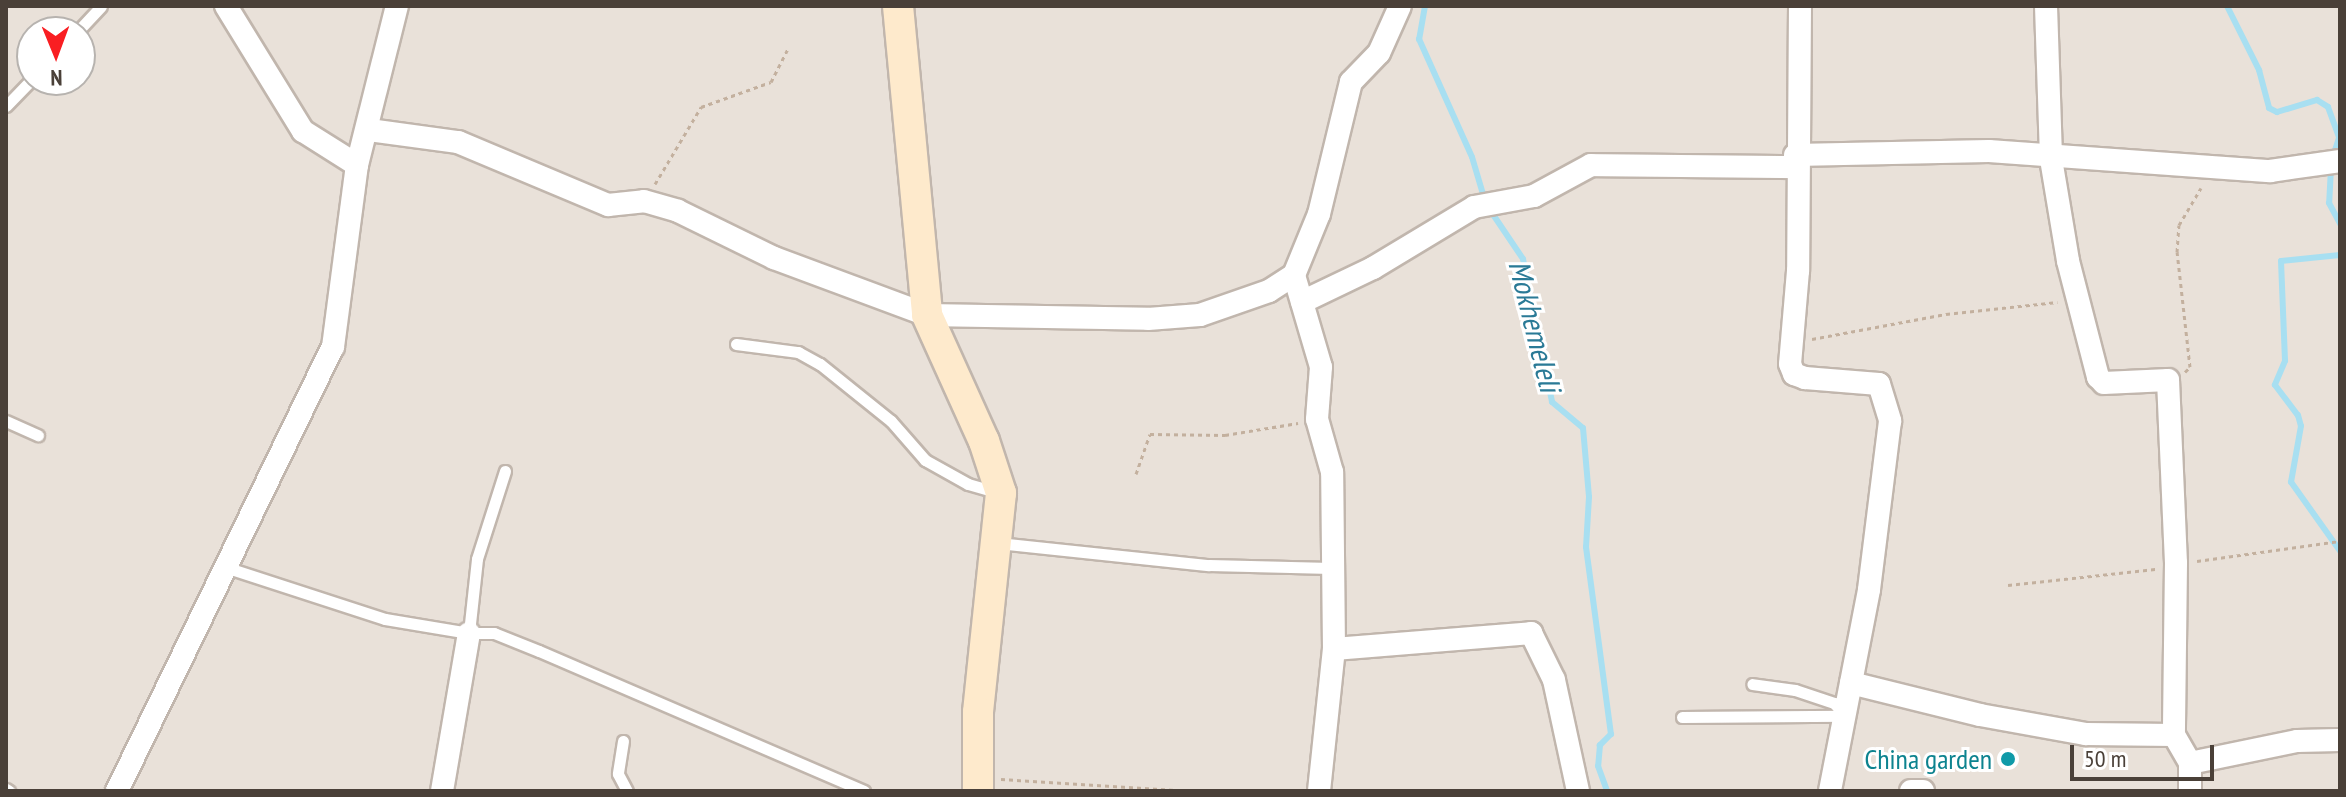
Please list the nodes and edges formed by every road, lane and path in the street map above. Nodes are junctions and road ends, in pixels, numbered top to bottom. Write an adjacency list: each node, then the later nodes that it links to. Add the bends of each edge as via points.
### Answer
1 (226, 6): 12 (street, via 303,131)
2 (397, 6): 8 (street)
3 (898, 6): 18 (street)
4 (1400, 6): 15 (street, via 1379,53 1351,82 1319,214)
5 (1800, 6): 10 (street)
6 (2046, 6): 9 (street)
7 (788, 48): 14 (path, via 771,82 701,107)
8 (369, 130): 12 (street); 14 (street, via 458,142 608,205)
9 (2051, 159): 10 (street, via 1989,151); 13 (street); 16 (street)
10 (1795, 161): 17 (street, via 1591,165 1534,196 1474,207 1373,268); 19 (street)
11 (2340, 161): 13 (street, via 2270,171)
12 (357, 165): 29 (street, via 333,347)
13 (2214, 167): 21 (path, via 2179,225 2177,252 2190,367)
14 (644, 201): 18 (street, via 678,211 774,258)
15 (1294, 275): 17 (street); 18 (street, via 1269,291 1200,315)
16 (2077, 300): 19 (path, via 1946,314); 21 (street, via 2104,383)
17 (1302, 302): 22 (street, via 1321,367)
18 (927, 315): 27 (street, via 984,441)
19 (1794, 342): 33 (street, via 1794,374 1865,380 1879,384 1887,400 1890,421 1871,575)
20 (736, 344): 27 (lane, via 798,352 820,364 891,421 925,460 968,484)
21 (2168, 380): 37 (street, via 2176,563)
22 (1317, 419): 26 (path, via 1225,435 1150,434); 30 (street, via 1332,472)
23 (6, 421): 24 (lane)
24 (38, 435)
25 (505, 471): 31 (lane, via 477,559)
26 (1136, 474)
27 (1001, 493): 28 (street)
28 (998, 543): 30 (lane, via 1209,565); 41 (street, via 978,712)
29 (228, 568): 31 (lane, via 385,619); 42 (street)
30 (1331, 568): 32 (street)
31 (469, 633): 43 (street); 45 (lane, via 494,633 539,651)
32 (1334, 649): 47 (street); 48 (street, via 1531,633 1554,680)
33 (1851, 683): 35 (street); 37 (street, via 2086,734)
34 (1752, 684): 35 (lane, via 1834,703)
35 (1845, 716): 36 (lane); 49 (street)
36 (1682, 717)
37 (2174, 735): 40 (street)
38 (2340, 740): 40 (street, via 2297,741)
39 (623, 741): 44 (lane, via 618,774)
40 (2190, 763): 52 (street)
41 (978, 784): 46 (path)
42 (117, 791)
43 (442, 791)
44 (627, 791)
45 (864, 791)
46 (1192, 791)
47 (1319, 791)
48 (1578, 791)
49 (1830, 791)
50 (1911, 791): 51 (street)
51 (1923, 791)
52 (2190, 791)

